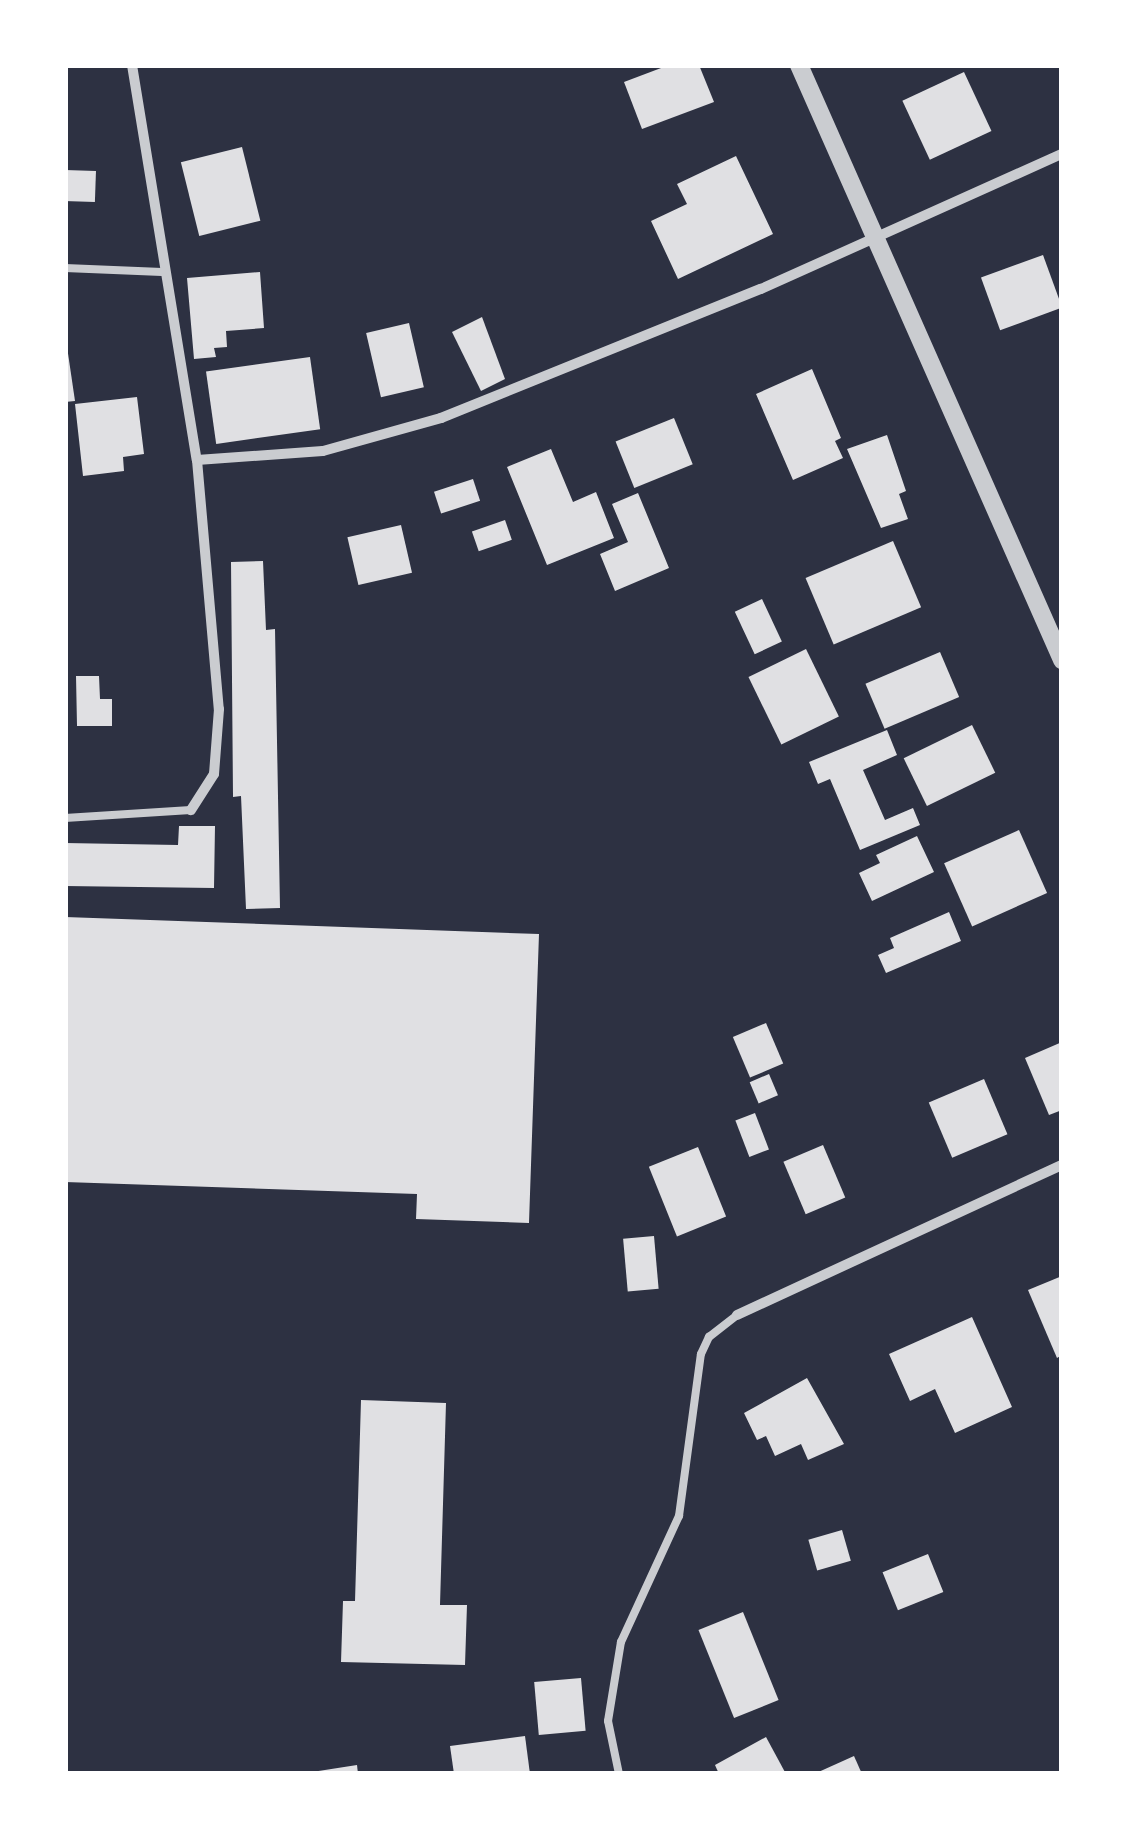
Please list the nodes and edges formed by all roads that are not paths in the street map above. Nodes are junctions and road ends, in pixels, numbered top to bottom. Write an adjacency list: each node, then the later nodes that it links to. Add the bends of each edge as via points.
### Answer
1 (132, 65): 6 (street)
2 (800, 65): 4 (street)
3 (1062, 154): 4 (street)
4 (872, 237): 7 (street, via 761,290 441,418 323,450); 8 (street)
5 (65, 268): 6 (lane)
6 (162, 272): 7 (street)
7 (197, 460): 9 (street, via 220,709 214,774)
8 (1062, 660)
9 (191, 810): 10 (lane)
10 (65, 818)
11 (1062, 1165): 12 (street)
12 (738, 1315): 13 (lane, via 709,1337 702,1354 680,1516 621,1642 608,1721)
13 (618, 1774)

